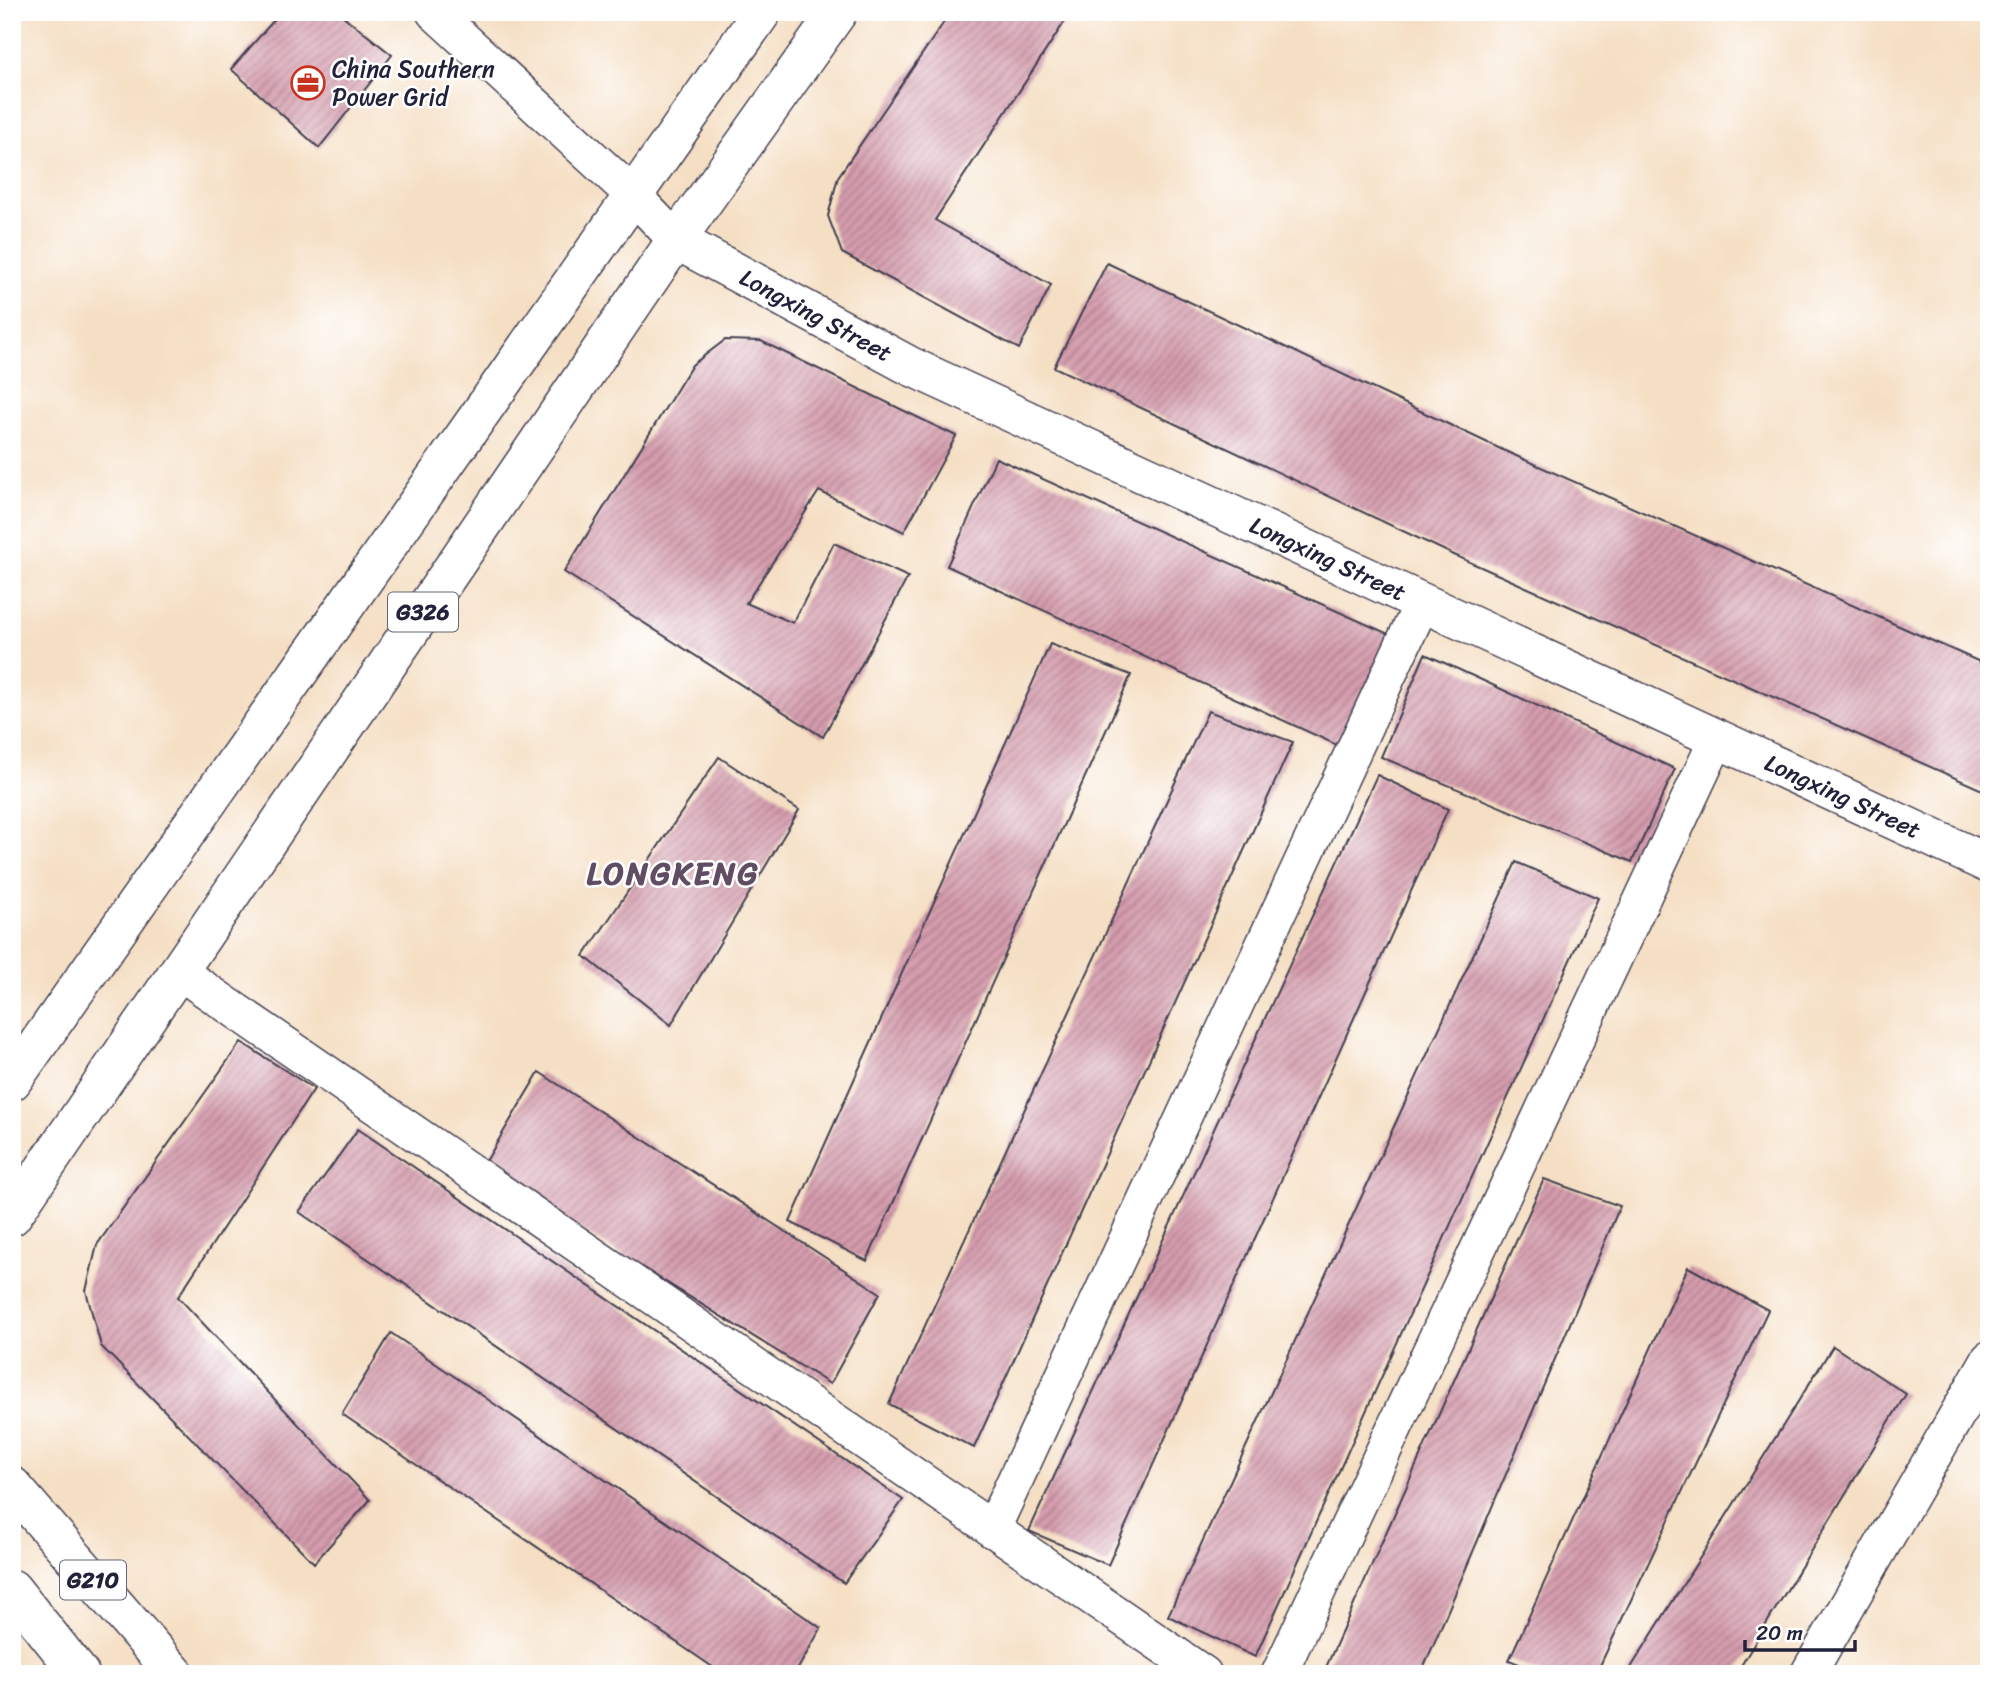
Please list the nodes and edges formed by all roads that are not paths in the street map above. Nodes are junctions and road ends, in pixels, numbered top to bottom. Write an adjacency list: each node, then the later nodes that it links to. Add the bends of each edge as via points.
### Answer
1 (434, 12): 4 (street)
2 (762, 12): 4 (main road, G326)
3 (838, 12): 5 (main road, G326)
4 (632, 194): 5 (street); 10 (main road, G326)
5 (676, 240): 6 (main road, Longxing Street, via 910,366); 9 (main road, G326)
6 (1422, 603): 7 (main road, Longxing Street); 14 (street)
7 (1717, 739): 8 (main road, Longxing Street); 19 (street)
8 (1989, 864)
9 (178, 971): 11 (main road, G326); 14 (street)
10 (12, 1081)
11 (12, 1216)
12 (1989, 1359): 20 (street)
13 (12, 1486): 17 (main road, G210)
14 (992, 1530): 18 (street)
15 (12, 1589): 16 (main road, G210)
16 (80, 1674)
17 (174, 1674)
18 (1204, 1674)
19 (1279, 1674)
20 (1808, 1674)

